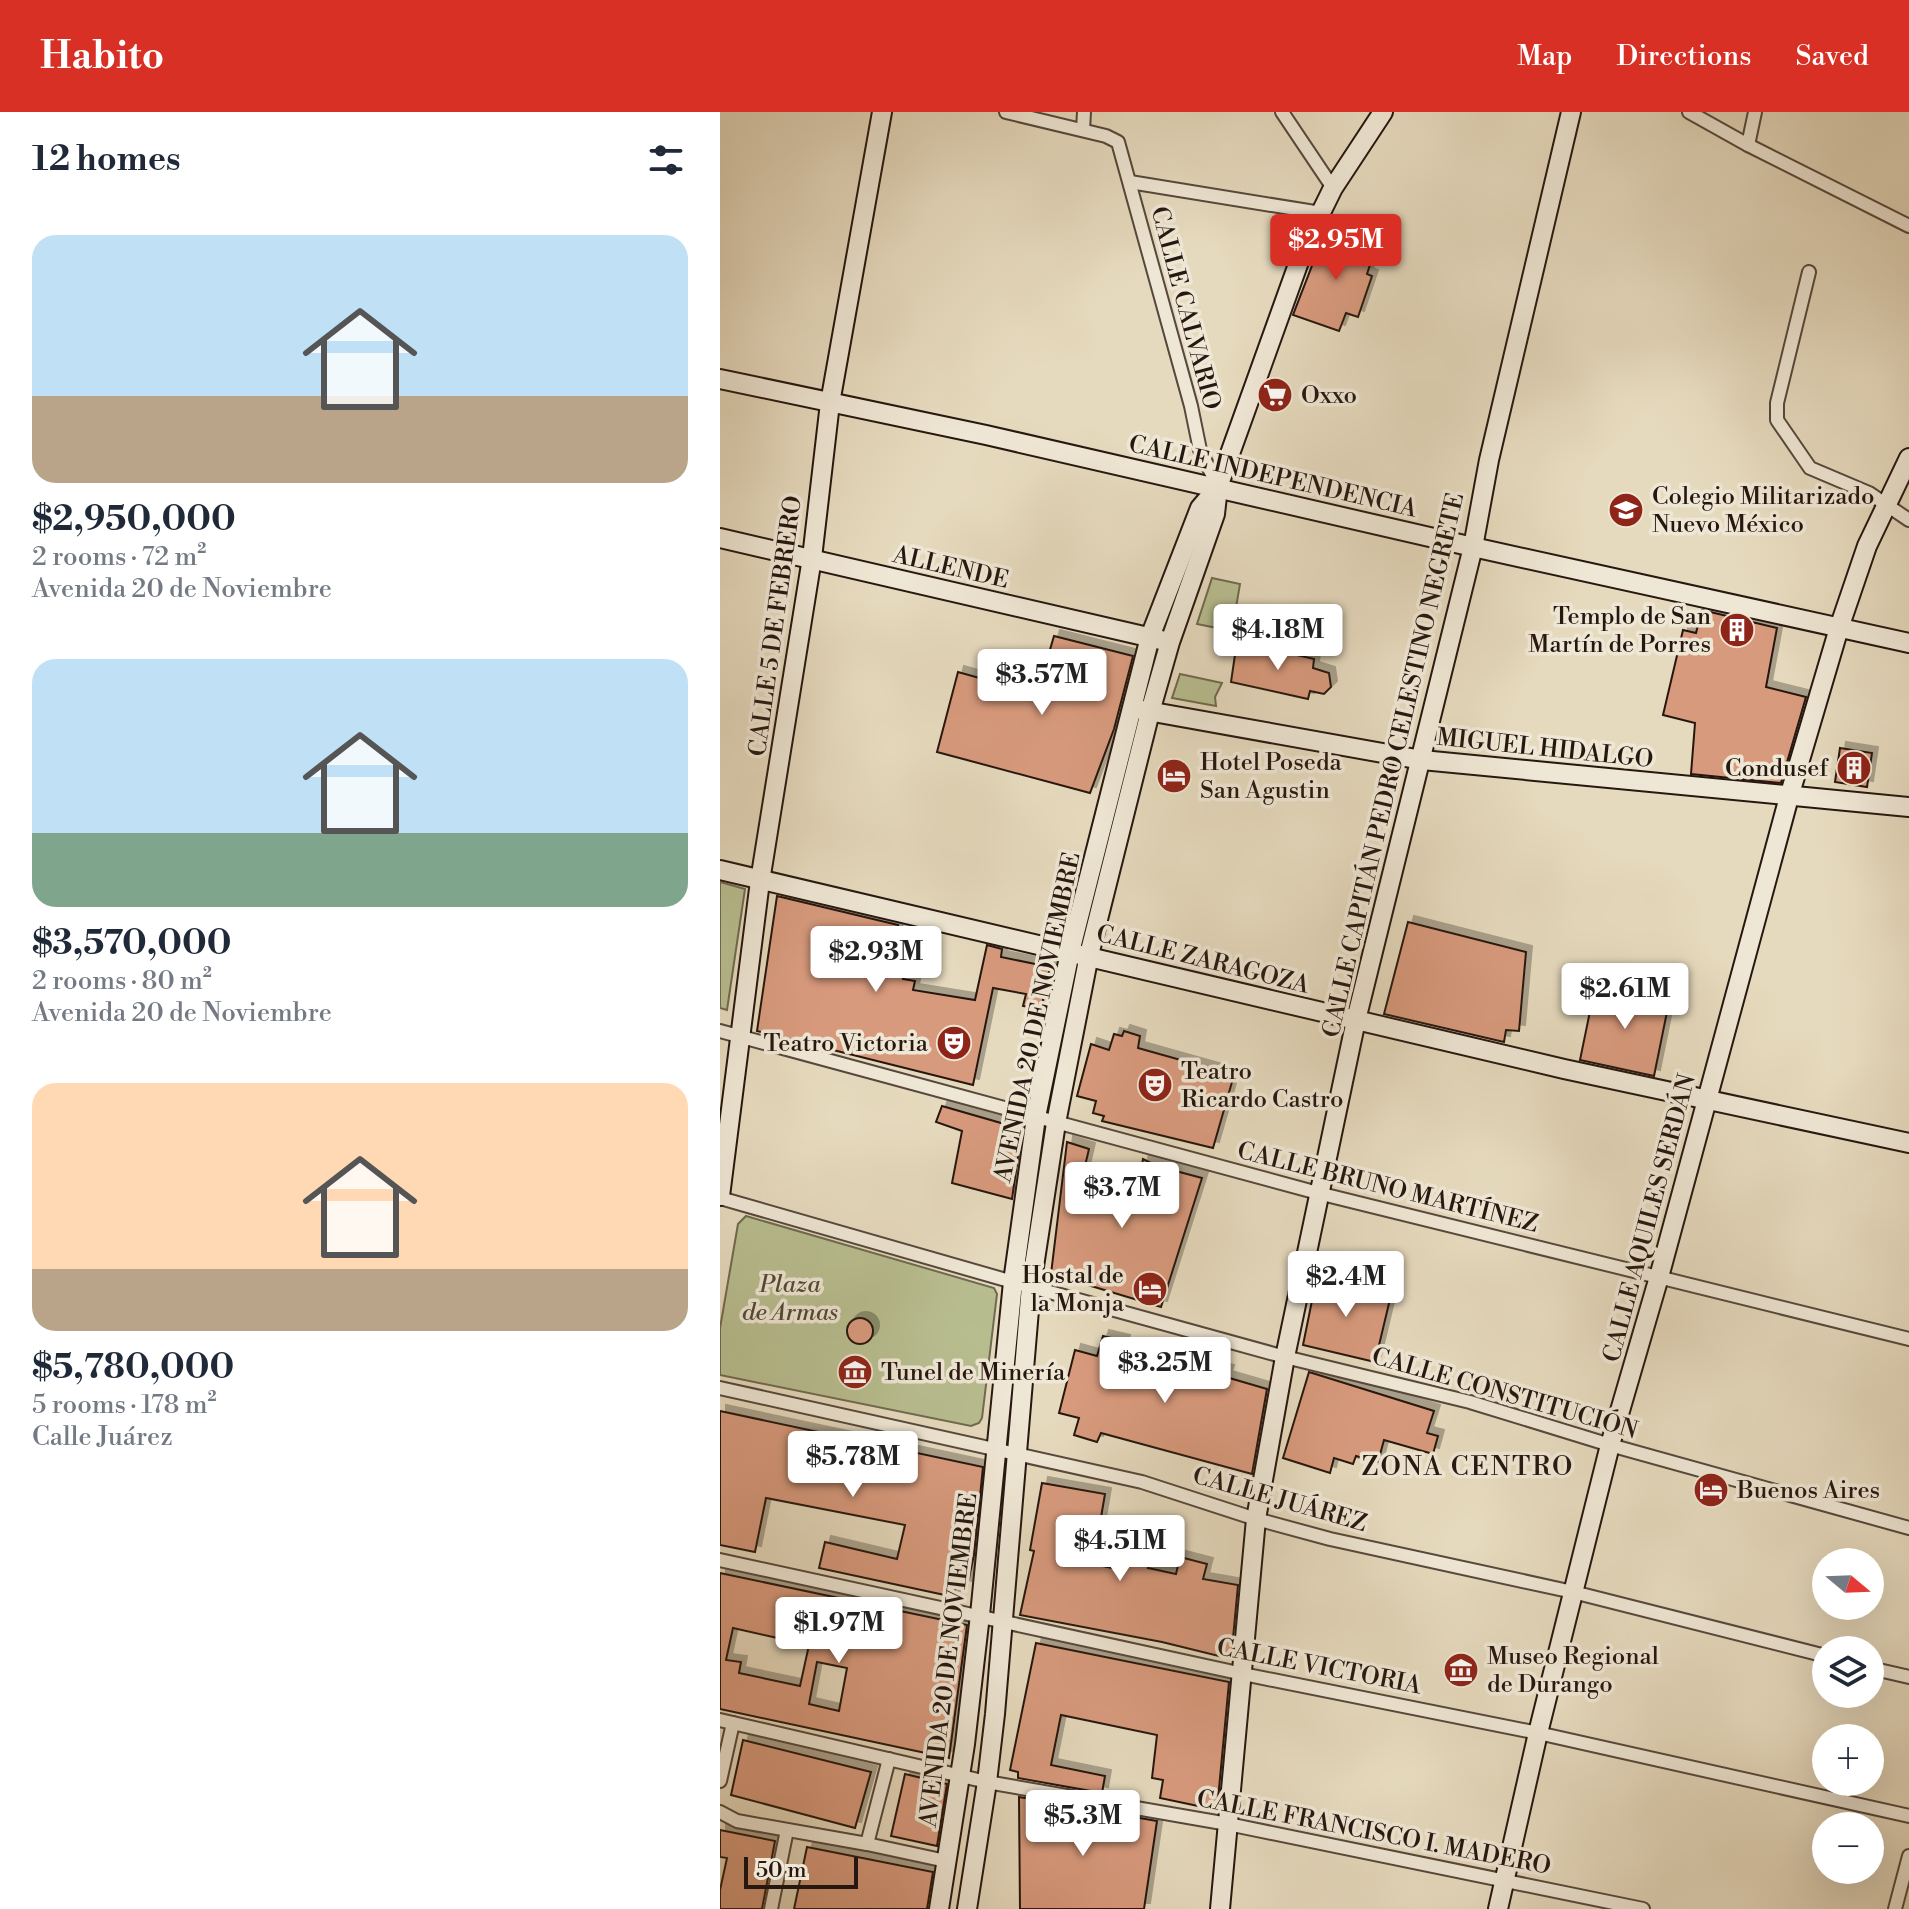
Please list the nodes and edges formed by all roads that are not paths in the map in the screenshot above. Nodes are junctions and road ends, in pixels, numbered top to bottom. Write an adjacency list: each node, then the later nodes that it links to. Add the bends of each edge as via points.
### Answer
1 (882, 112): 17 (street, CALLE 5 DE FEBRERO)
2 (1006, 112): 9 (street)
3 (1084, 112): 9 (street)
4 (1282, 112): 12 (street)
5 (1383, 112): 12 (street, AVENIDA 20 DE NOVIEMBRE)
6 (1571, 112): 24 (street, CALLE CAPITÁN PEDRO CELESTINO NEGRETE)
7 (1689, 112): 10 (street)
8 (1755, 112): 10 (street)
9 (1083, 130): 11 (street, CALLE CALVARIO, via 1115,139)
10 (1748, 145): 14 (street)
11 (1130, 182): 13 (street); 20 (street, CALLE CALVARIO, via 1200,450)
12 (1333, 188): 13 (street, AVENIDA 20 DE NOVIEMBRE)
13 (1321, 213): 20 (street, AVENIDA 20 DE NOVIEMBRE)
14 (1909, 226)
15 (1809, 272): 21 (street, via 1777,420 1810,468)
16 (720, 379): 17 (street, CALLE INDEPENDENCIA)
17 (830, 403): 20 (street, CALLE INDEPENDENCIA); 25 (street, CALLE 5 DE FEBRERO)
18 (1909, 458): 19 (street, CALLE AQUILES SERDÁN)
19 (1904, 471): 21 (street, CALLE AQUILES SERDÁN)
20 (1218, 487): 24 (street, CALLE INDEPENDENCIA); 27 (street, AVENIDA 20 DE NOVIEMBRE, via 1200,508); 28 (street, AVENIDA 20 DE NOVIEMBRE, via 1215,514)
21 (1885, 504): 22 (street); 26 (street, CALLE AQUILES SERDÁN)
22 (1909, 520)
23 (720, 538): 25 (street, ALLENDE)
24 (1473, 547): 26 (street, CALLE INDEPENDENCIA); 32 (street, CALLE CAPITÁN PEDRO CELESTINO NEGRETE)
25 (812, 558): 27 (street, ALLENDE); 36 (street, CALLE 5 DE FEBRERO)
26 (1839, 628): 29 (street, CALLE INDEPENDENCIA); 33 (street, CALLE AQUILES SERDÁN)
27 (1150, 637): 28 (street, ALLENDE); 30 (street, AVENIDA 20 DE NOVIEMBRE)
28 (1170, 642): 31 (street, AVENIDA 20 DE NOVIEMBRE)
29 (1909, 643)
30 (1131, 708): 31 (street, MIGUEL HIDALGO); 37 (street, AVENIDA 20 DE NOVIEMBRE)
31 (1150, 712): 32 (street, MIGUEL HIDALGO); 38 (street, AVENIDA 20 DE NOVIEMBRE)
32 (1422, 760): 33 (street, MIGUEL HIDALGO); 39 (street, CALLE CAPITÁN PEDRO CELESTINO NEGRETE)
33 (1789, 797): 34 (street, MIGUEL HIDALGO); 42 (street, CALLE AQUILES SERDÁN)
34 (1909, 807)
35 (720, 870): 36 (street, CALLE ZARAGOZA)
36 (760, 881): 37 (street, CALLE ZARAGOZA); 41 (street, CALLE 5 DE FEBRERO)
37 (1070, 952): 38 (street, CALLE ZARAGOZA); 43 (street, AVENIDA 20 DE NOVIEMBRE)
38 (1089, 955): 39 (street, CALLE ZARAGOZA); 44 (street, AVENIDA 20 DE NOVIEMBRE)
39 (1356, 1020): 42 (street, CALLE ZARAGOZA); 46 (street, CALLE CAPITÁN PEDRO CELESTINO NEGRETE)
40 (720, 1031): 41 (street, CALLE BRUNO MARTÍNEZ)
41 (739, 1037): 43 (street, CALLE BRUNO MARTÍNEZ); 47 (street, CALLE 5 DE FEBRERO)
42 (1708, 1099): 45 (street, CALLE ZARAGOZA); 48 (street, CALLE AQUILES SERDÁN)
43 (1036, 1117): 44 (street, CALLE BRUNO MARTÍNEZ); 49 (street, AVENIDA 20 DE NOVIEMBRE)
44 (1056, 1123): 46 (street, CALLE BRUNO MARTÍNEZ); 49 (street, AVENIDA 20 DE NOVIEMBRE)
45 (1909, 1143)
46 (1318, 1193): 48 (street, CALLE BRUNO MARTÍNEZ); 51 (street, CALLE CAPITÁN PEDRO CELESTINO NEGRETE)
47 (720, 1197): 49 (street, CALLE CONSTITUCIÓN)
48 (1659, 1277): 50 (street, CALLE BRUNO MARTÍNEZ); 53 (street, CALLE AQUILES SERDÁN)
49 (1022, 1284): 51 (street, CALLE CONSTITUCIÓN); 54 (street, AVENIDA 20 DE NOVIEMBRE); 55 (street, AVENIDA 20 DE NOVIEMBRE)
50 (1909, 1339)
51 (1285, 1357): 53 (street, CALLE CONSTITUCIÓN, via 1470,1402); 56 (street, CALLE CAPITÁN PEDRO CELESTINO NEGRETE)
52 (720, 1388): 54 (street, CALLE JUÁREZ)
53 (1610, 1445): 57 (street, CALLE CONSTITUCIÓN); 59 (street, CALLE AQUILES SERDÁN)
54 (997, 1449): 55 (street, CALLE JUÁREZ); 60 (street, AVENIDA 20 DE NOVIEMBRE)
55 (1018, 1453): 56 (street, CALLE JUÁREZ, via 1142,1482); 61 (street, AVENIDA 20 DE NOVIEMBRE)
56 (1256, 1519): 59 (street, CALLE JUÁREZ); 64 (street, CALLE CAPITÁN PEDRO CELESTINO NEGRETE)
57 (1909, 1528)
58 (720, 1560): 60 (street, CALLE VICTORIA)
59 (1573, 1592): 62 (street, CALLE JUÁREZ); 67 (street, CALLE AQUILES SERDÁN)
60 (980, 1615): 61 (street, CALLE VICTORIA); 69 (street, AVENIDA 20 DE NOVIEMBRE)
61 (1002, 1621): 64 (street, CALLE VICTORIA); 71 (street, AVENIDA 20 DE NOVIEMBRE)
62 (1812, 1652)
63 (1884, 1671): 65 (street)
64 (1243, 1674): 67 (street, CALLE VICTORIA); 74 (street, CALLE CAPITÁN PEDRO CELESTINO NEGRETE)
65 (1909, 1677)
66 (726, 1722): 68 (street, CALLE FRANCISCO I. MADERO); 70 (street)
67 (1538, 1733): 73 (street, CALLE VICTORIA); 79 (street, CALLE AQUILES SERDÁN)
68 (889, 1759): 69 (street, CALLE FRANCISCO I. MADERO); 76 (street)
69 (961, 1774): 71 (street, CALLE FRANCISCO I. MADERO); 78 (street, AVENIDA 20 DE NOVIEMBRE)
70 (720, 1781)
71 (987, 1782): 74 (street, CALLE FRANCISCO I. MADERO); 82 (street, AVENIDA 20 DE NOVIEMBRE)
72 (720, 1812): 75 (street, via 737,1821)
73 (1909, 1816)
74 (1228, 1824): 79 (street, CALLE FRANCISCO I. MADERO); 83 (street, CALLE CAPITÁN PEDRO CELESTINO NEGRETE)
75 (787, 1830): 76 (street); 80 (street)
76 (867, 1844): 78 (street)
77 (1909, 1856): 86 (street)
78 (946, 1861): 81 (street, AVENIDA 20 DE NOVIEMBRE)
79 (1505, 1880): 84 (street, CALLE AQUILES SERDÁN); 85 (street, CALLE FRANCISCO I. MADERO)
80 (771, 1909)
81 (939, 1909)
82 (967, 1909)
83 (1220, 1909)
84 (1498, 1909)
85 (1643, 1909)
86 (1895, 1909)

